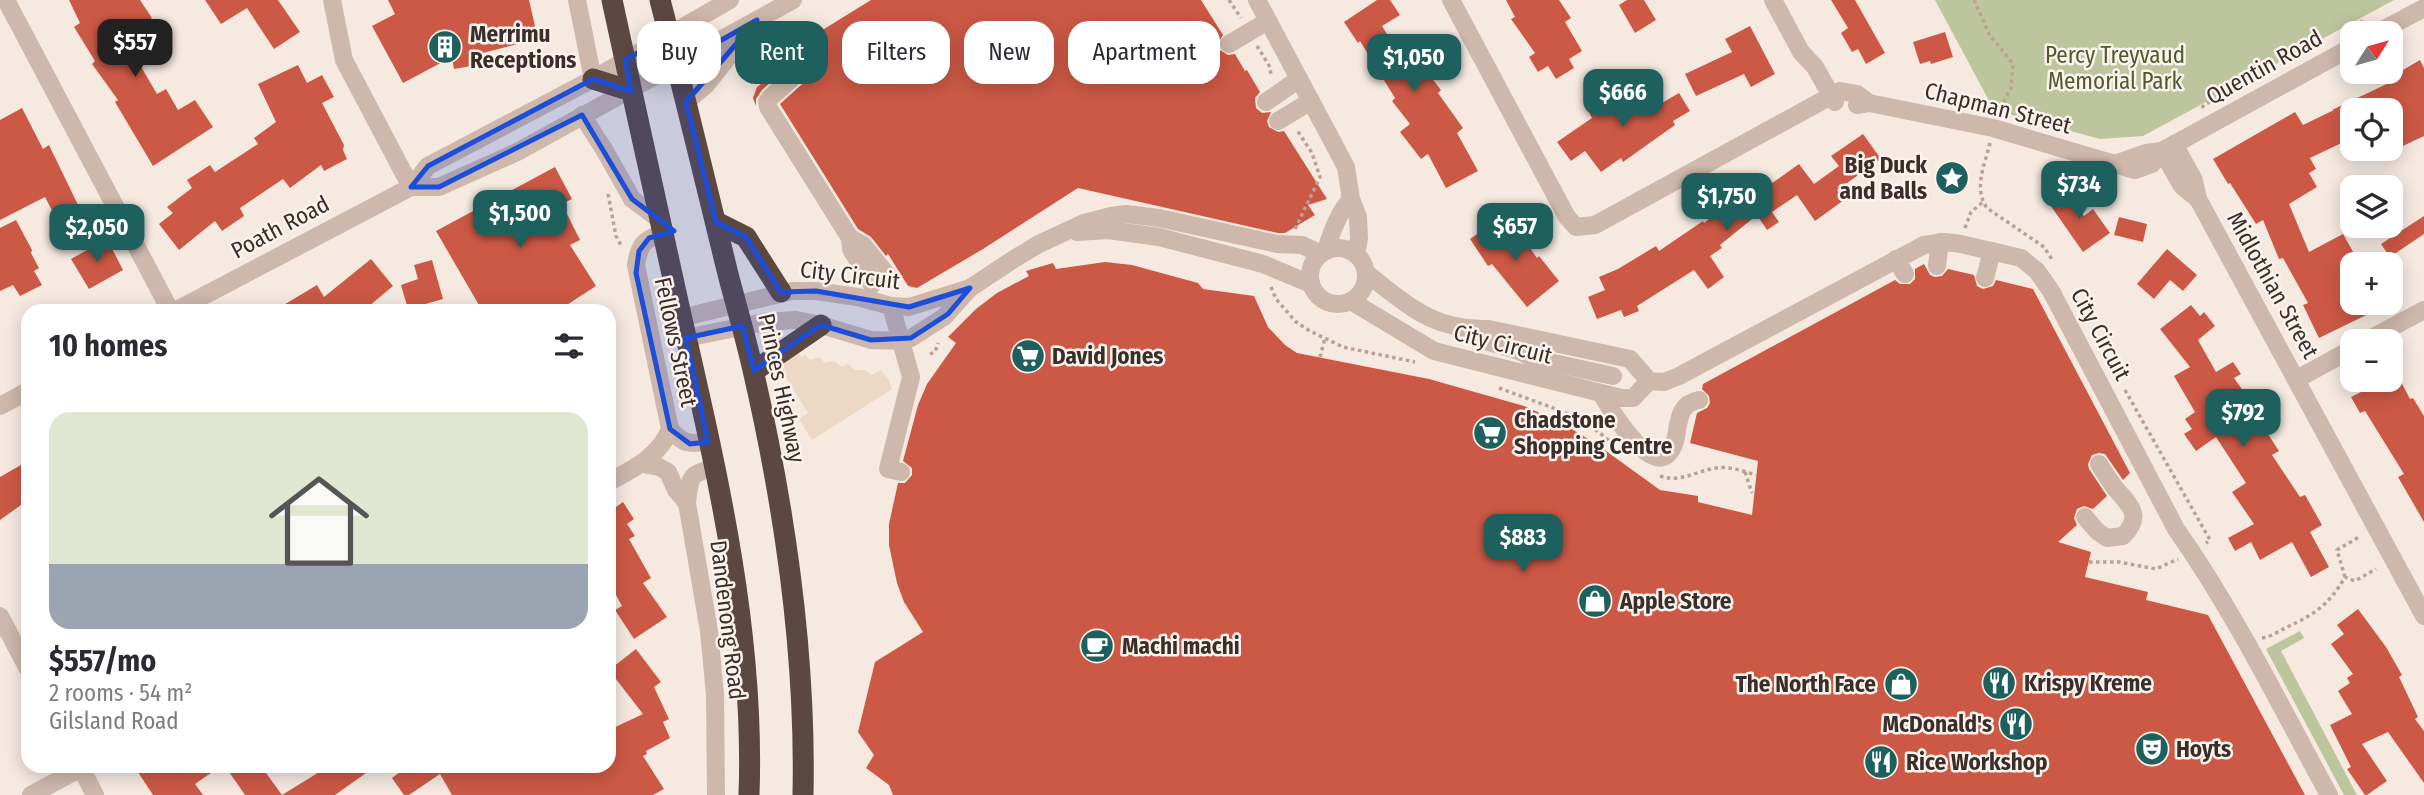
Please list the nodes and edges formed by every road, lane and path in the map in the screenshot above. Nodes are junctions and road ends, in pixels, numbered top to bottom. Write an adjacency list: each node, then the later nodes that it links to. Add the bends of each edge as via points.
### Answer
1 (6, 0): 67 (street)
2 (332, 0): 42 (street, via 344,60)
3 (578, 0): 23 (street)
4 (612, 0): 22 (highway)
5 (660, 0): 14 (highway, Princes Highway)
6 (793, 0): 13 (street, Poath Road)
7 (1256, 0): 16 (street)
8 (1451, 0): 30 (street, via 1576,227 1595,225)
9 (1773, 0): 30 (street, via 1801,52 1805,72)
10 (1974, 0): 34 (path, via 1989,34 2014,64 2011,88)
11 (723, 1): 15 (street, Poath Road)
12 (2424, 8): 17 (street)
13 (757, 20): 18 (street, Poath Road); 32 (street, via 706,85)
14 (665, 21)
15 (691, 21)
16 (1268, 21): 19 (street); 24 (street)
17 (2388, 21)
18 (721, 40)
19 (1228, 44)
20 (2340, 44): 41 (street, Quentin Road)
21 (637, 53): 22 (street, Poath Road)
22 (625, 60): 23 (street, Poath Road); 28 (highway)
23 (593, 79): 28 (highway); 42 (street, Poath Road, via 428,166)
24 (1299, 79): 31 (street); 33 (street)
25 (643, 84): 28 (street, Poath Road)
26 (682, 84): 32 (highway, Princes Highway)
27 (785, 84): 50 (street, via 767,102 768,107)
28 (631, 91): 37 (street, Poath Road); 47 (highway)
29 (2233, 92): 35 (path)
30 (1829, 100): 41 (street, Chapman Street, via 1840,91 1857,94 1869,103 1993,128 2115,164)
31 (1311, 101): 39 (street); 44 (street, via 1346,167)
32 (686, 102): 46 (highway, Princes Highway)
33 (1266, 102)
34 (1998, 112): 36 (path); 38 (path)
35 (2194, 113)
36 (2009, 115)
37 (582, 116): 42 (street, Poath Road, via 439,187); 47 (street, via 632,199)
38 (1996, 118)
39 (1278, 121)
40 (1990, 139): 45 (path, via 1979,191)
41 (2168, 148): 84 (street, Midlothian Street, via 2182,186 2198,199)
42 (411, 187): 68 (street, Poath Road)
43 (608, 191): 56 (path, via 616,236)
44 (1351, 199): 54 (street); 55 (street, via 1358,217)
45 (1983, 202): 48 (path); 52 (path)
46 (716, 222): 63 (highway, via 746,237); 66 (highway, Princes Highway)
47 (661, 227): 56 (street, Fellows Street, via 643,243); 73 (highway)
48 (1964, 230)
49 (1054, 237): 54 (street, City Circuit, via 1099,218 1126,214); 60 (street, City Circuit, via 1091,230 1159,237 1264,264); 62 (street, City Circuit)
50 (850, 238): 61 (street, via 851,249); 61 (street, via 893,273)
51 (1940, 242): 53 (street, City Circuit); 57 (street); 85 (street, City Circuit, via 1918,247 1901,266 1736,355 1671,380)
52 (2038, 242)
53 (1992, 251): 59 (street); 108 (street, City Circuit, via 2021,258 2051,291 2116,430)
54 (1323, 252): 55 (street, via 1342,248); 60 (street, via 1311,267)
55 (1356, 254): 58 (street)
56 (636, 265): 90 (street, Fellows Street)
57 (1937, 266)
58 (1366, 273): 65 (street, via 1363,290); 75 (street, City Circuit, via 1411,309 1441,324)
59 (1984, 278)
60 (1311, 284): 65 (street, via 1320,298 1330,303)
61 (872, 285): 64 (street)
62 (970, 288): 69 (street, City Circuit, via 909,307); 77 (street, City Circuit, via 944,317)
63 (780, 292): 64 (street, City Circuit); 66 (street, City Circuit)
64 (857, 297): 69 (street, City Circuit)
65 (1351, 302): 81 (street, City Circuit, via 1426,348)
66 (736, 303): 72 (highway, Princes Highway); 73 (street, City Circuit)
67 (168, 304)
68 (187, 304)
69 (891, 306): 77 (street)
70 (2424, 310): 74 (street)
71 (821, 325): 72 (street, via 796,320); 77 (street, via 871,340); 82 (highway)
72 (742, 326): 73 (street); 82 (highway, Princes Highway)
73 (684, 328): 91 (highway)
74 (2388, 329)
75 (1470, 330): 80 (street, via 1477,338); 85 (street, City Circuit, via 1489,329 1630,359)
76 (1325, 338): 79 (path)
77 (902, 341): 96 (street, via 911,377 888,469)
78 (2340, 356): 84 (street)
79 (1320, 357)
80 (1531, 358): 81 (street, via 1522,361 1474,351); 83 (street)
81 (1461, 359): 87 (street, City Circuit)
82 (754, 371): 116 (highway, Princes Highway, via 796,623)
83 (1613, 376)
84 (2297, 379): 106 (street, Midlothian Street)
85 (1649, 381): 87 (street, City Circuit, via 1633,398)
86 (21, 395): 89 (street)
87 (1602, 395): 88 (street, via 1626,432 1661,458 1671,450 1682,413)
88 (1699, 400)
89 (0, 406)
90 (670, 429): 91 (street, via 690,444); 92 (street, Fellows Street, via 661,447)
91 (708, 442): 94 (highway)
92 (643, 464): 97 (street, Fellows Street); 99 (street, via 668,472)
93 (2099, 464): 100 (street, via 2130,504 2133,524 2123,536 2107,538)
94 (714, 468): 99 (street, Dandenong Road, via 694,475); 115 (highway, via 739,604 747,689)
95 (1745, 471): 98 (path)
96 (901, 472)
97 (616, 478)
98 (1752, 493)
99 (687, 503): 114 (street, Dandenong Road, via 709,631)
100 (2085, 517)
101 (2359, 537): 105 (path, via 2337,550)
102 (2178, 559): 103 (path, via 2156,569)
103 (2089, 562)
104 (2376, 569): 105 (path, via 2355,581)
105 (2345, 578): 108 (path, via 2333,597 2313,614 2265,638)
106 (2423, 614)
107 (0, 616): 109 (street)
108 (2246, 642): 117 (street, City Circuit)
109 (21, 655)
110 (70, 773): 112 (street)
111 (84, 773): 113 (street)
112 (32, 795)
113 (96, 795)
114 (716, 795)
115 (749, 795)
116 (803, 795)
117 (2329, 795)

